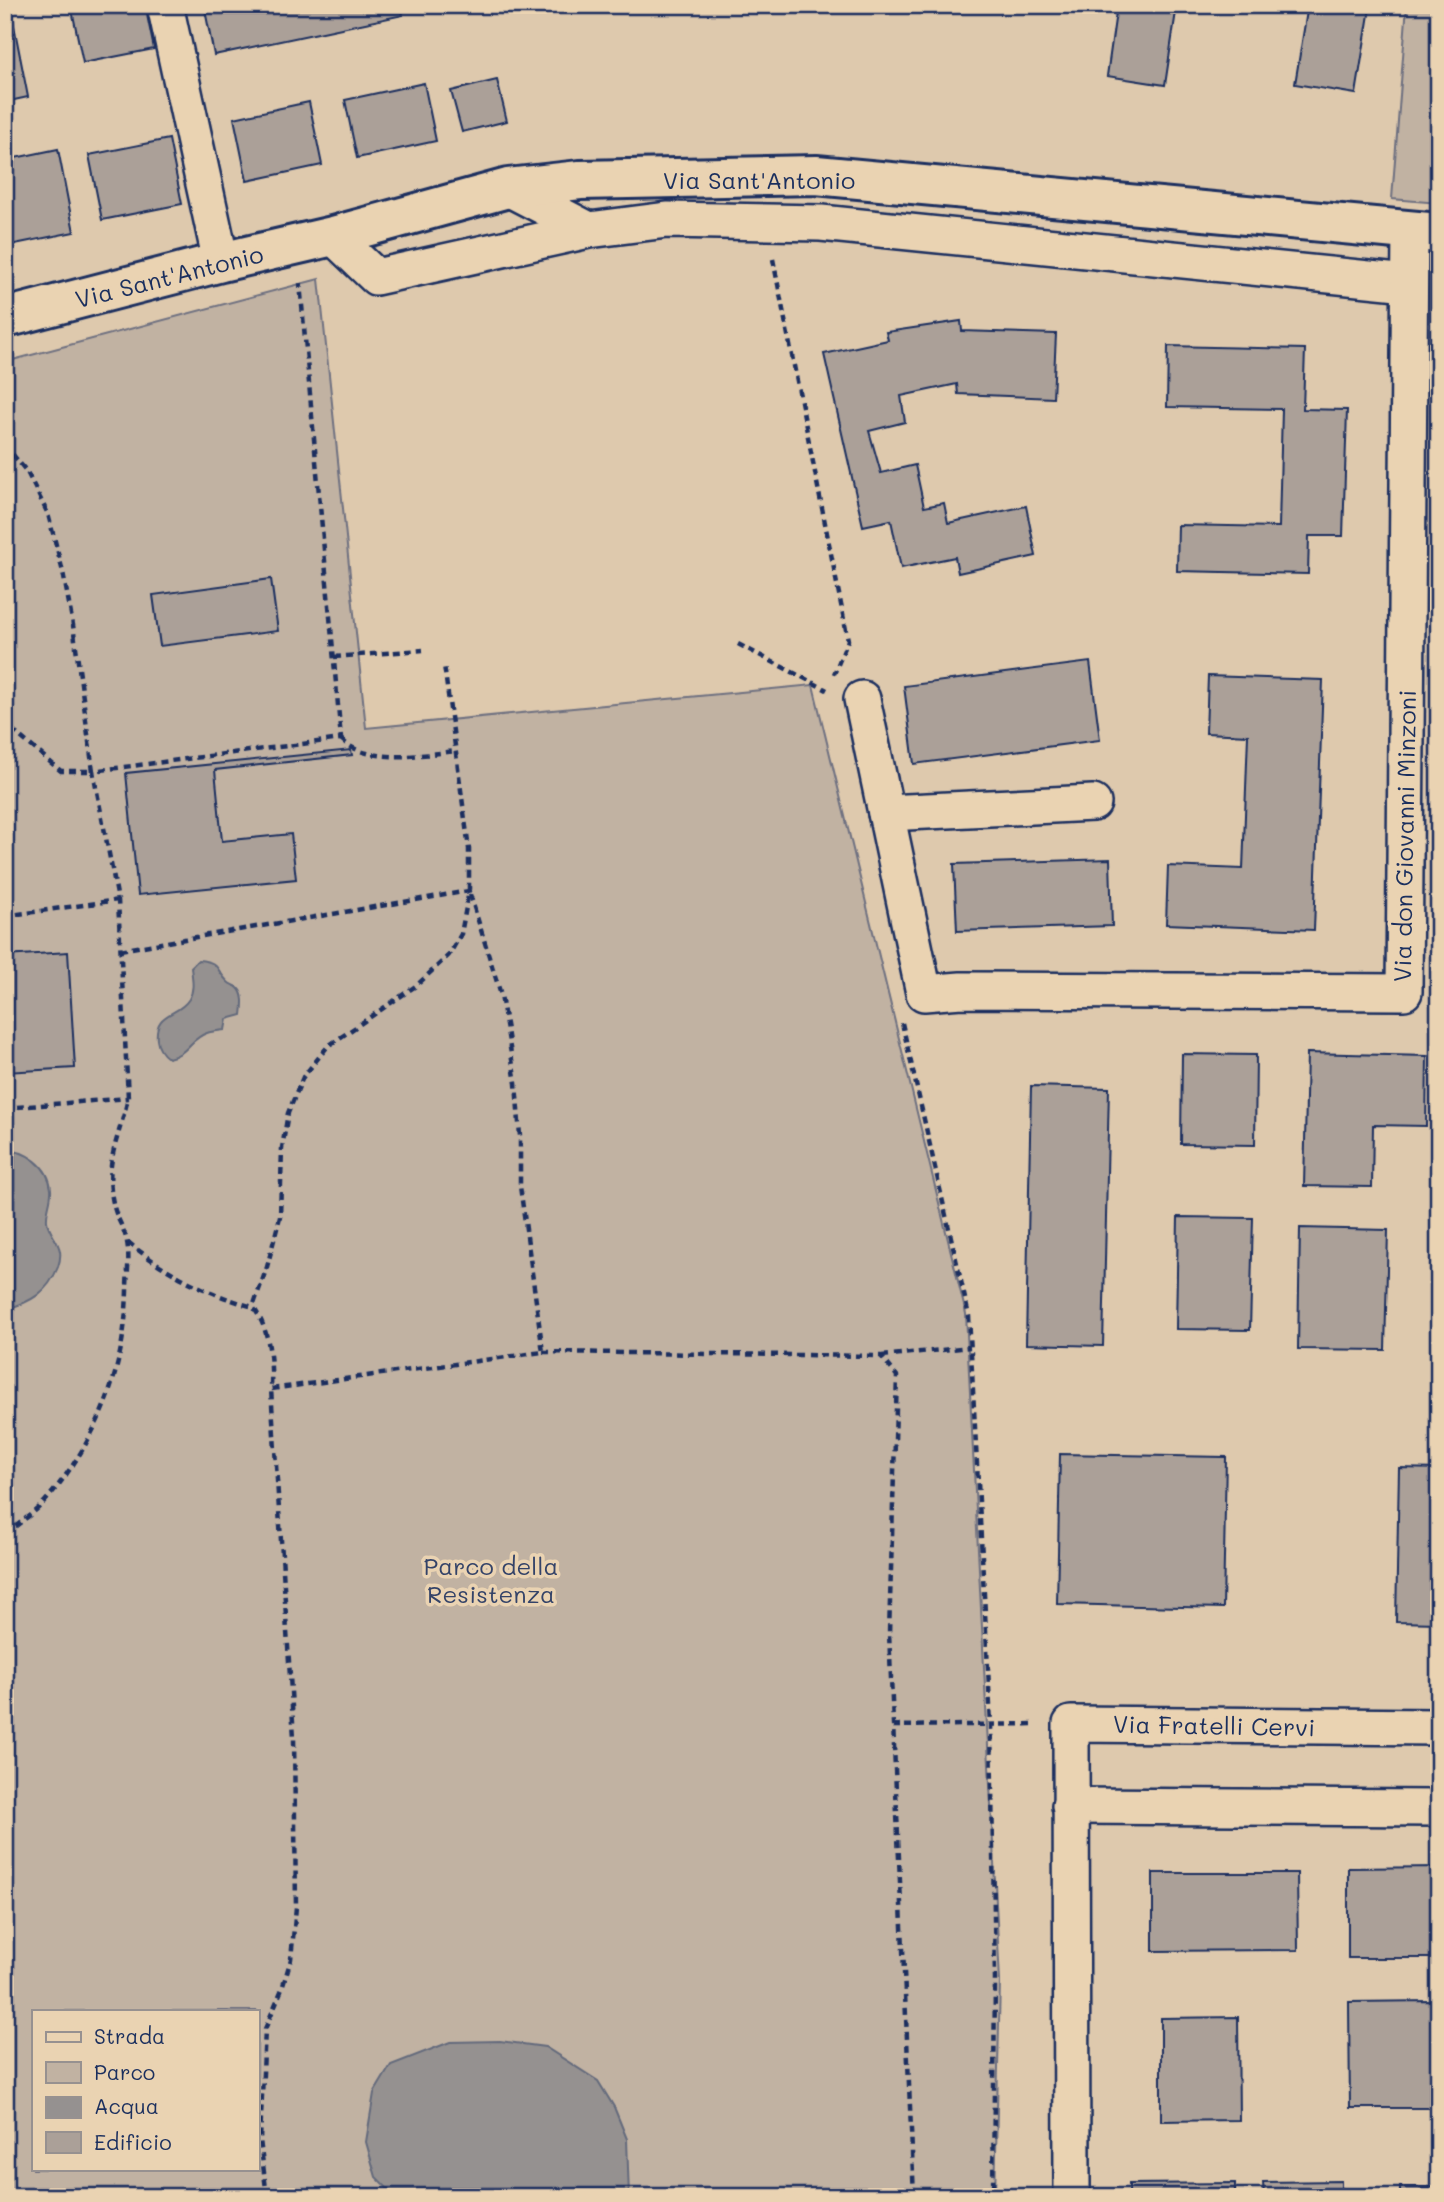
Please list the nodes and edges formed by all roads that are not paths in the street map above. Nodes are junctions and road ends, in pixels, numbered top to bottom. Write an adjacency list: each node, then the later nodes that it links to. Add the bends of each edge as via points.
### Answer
1 (164, 5): 8 (street)
2 (508, 188): 3 (main road, Via Sant'Antonio, via 580,180 816,175); 4 (street); 6 (main road, Via Sant'Antonio)
3 (1051, 197): 5 (main road, Via Sant'Antonio); 7 (street)
4 (589, 230): 6 (street, Via Sant'Antonio, via 376,276); 7 (street, Via Sant'Antonio, via 667,220 821,223)
5 (1424, 231): 9 (street, Via don Giovanni Minzoni)
6 (333, 236): 8 (main road, Via Sant'Antonio)
7 (1046, 244): 9 (street, Via Sant'Antonio)
8 (220, 262): 10 (main road, Via Sant'Antonio)
9 (1408, 283): 13 (street, Via don Giovanni Minzoni, via 1404,992 924,993)
10 (5, 318)
11 (846, 701): 13 (street, Via don Giovanni Minzoni)
12 (1093, 803): 13 (street)
13 (886, 813)
14 (1439, 1727): 15 (street, Via Fratelli Cervi, via 1071,1724)
15 (1070, 1806): 16 (street); 17 (street, Via Fratelli Cervi)
16 (1439, 1808)
17 (1072, 2197)

